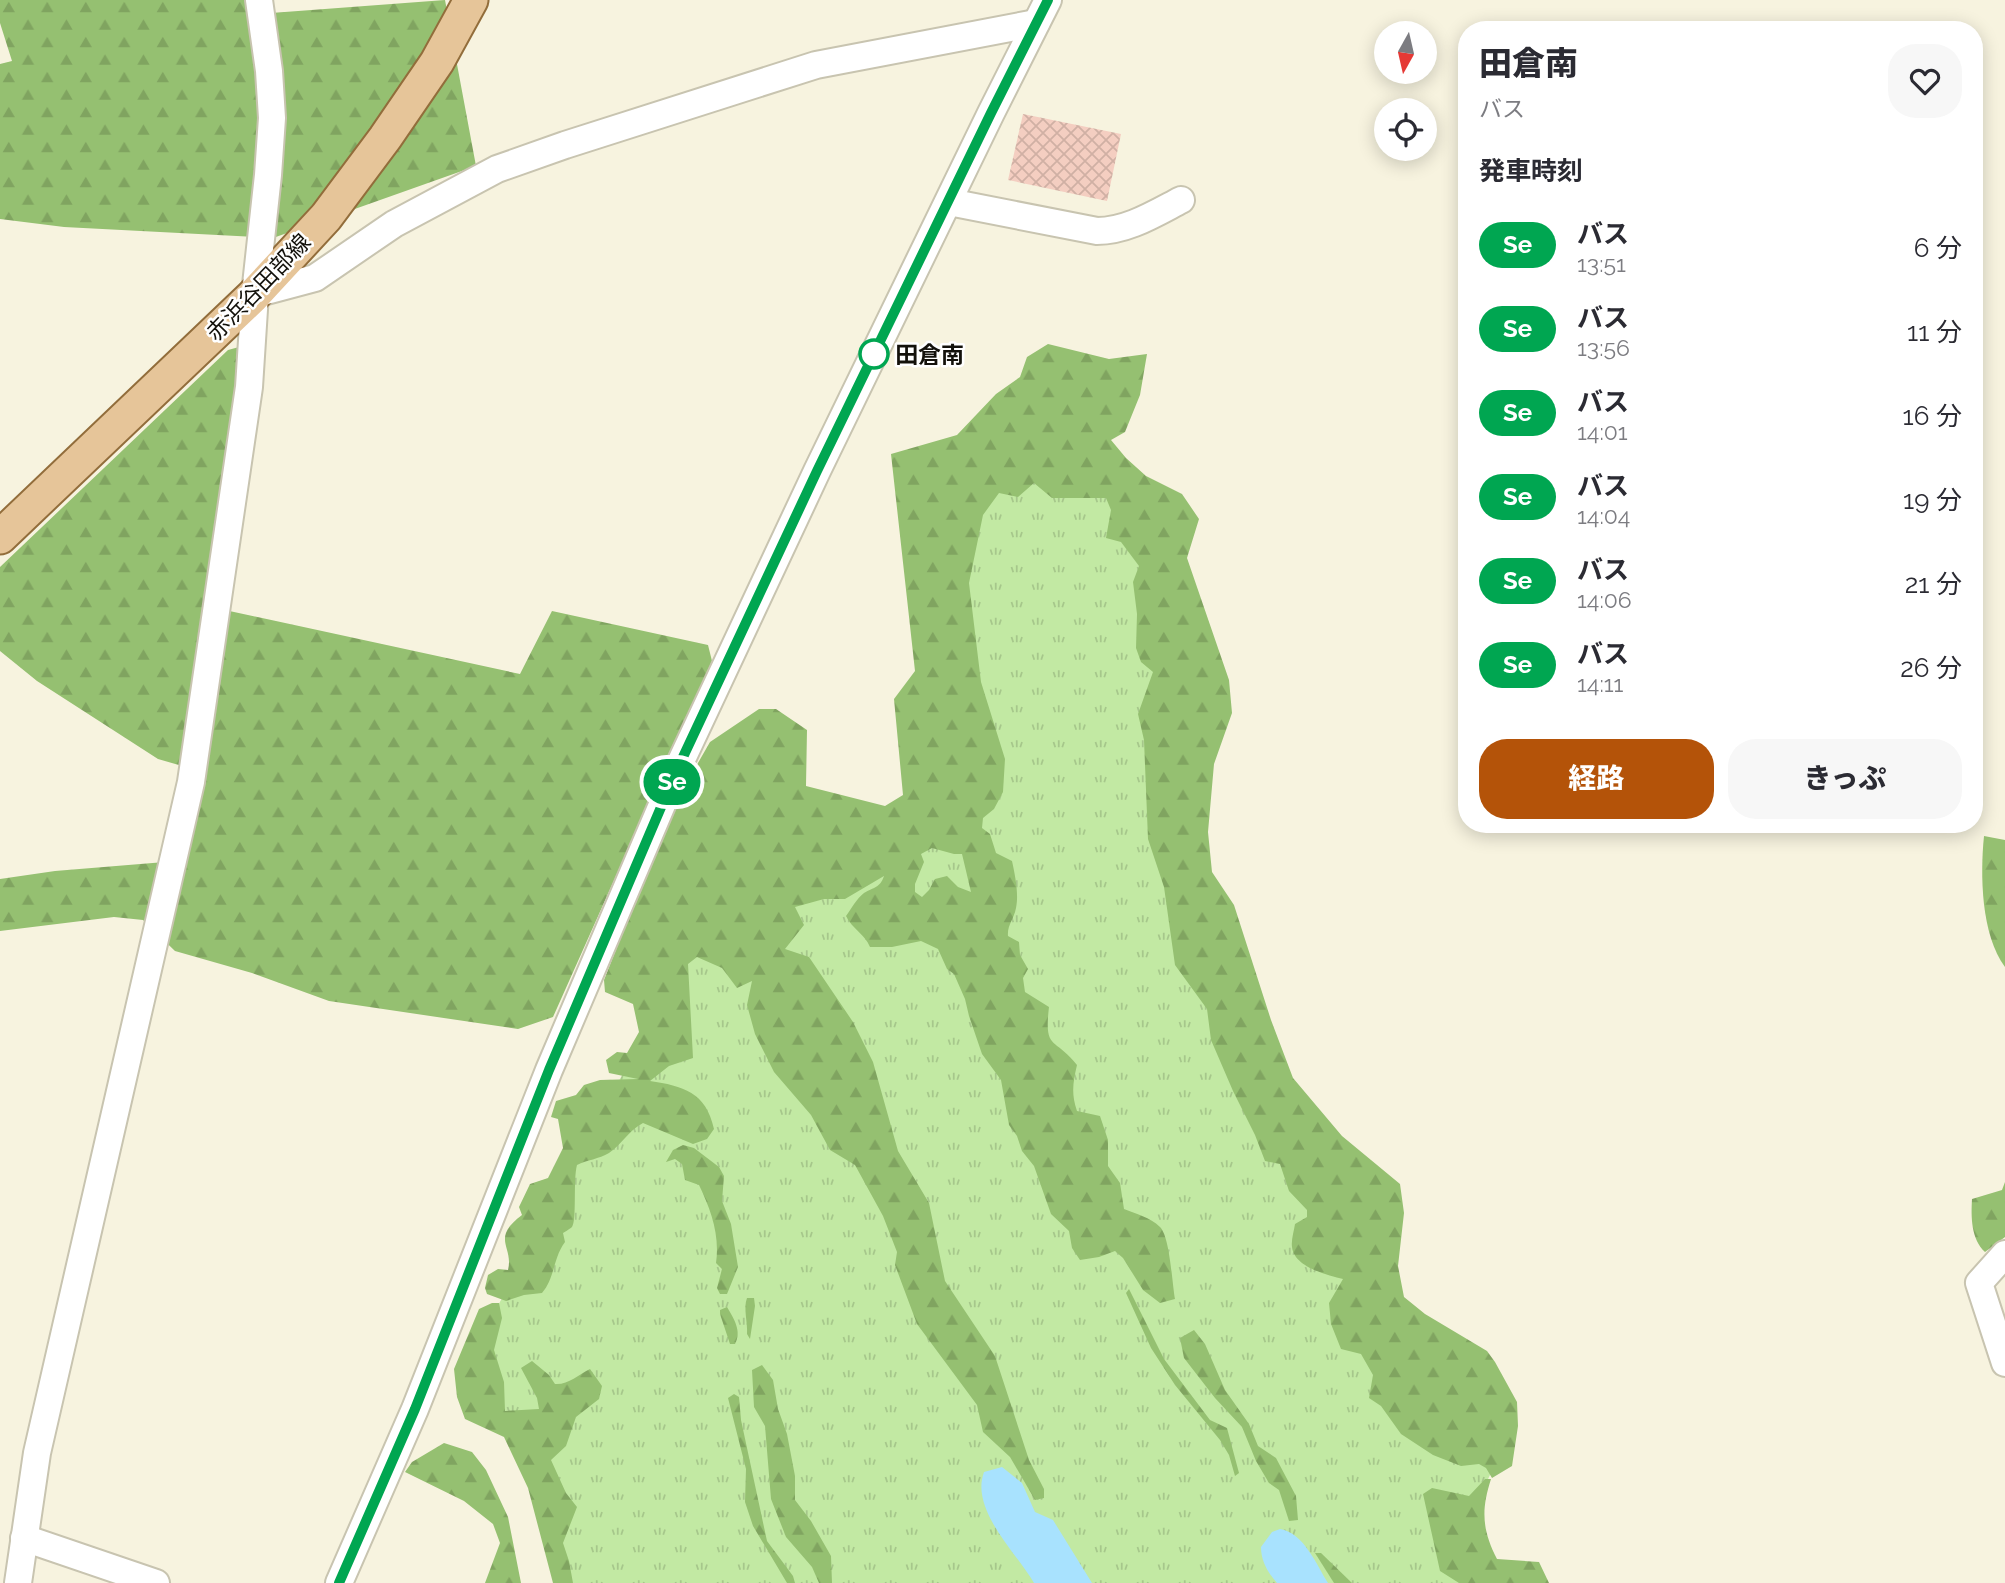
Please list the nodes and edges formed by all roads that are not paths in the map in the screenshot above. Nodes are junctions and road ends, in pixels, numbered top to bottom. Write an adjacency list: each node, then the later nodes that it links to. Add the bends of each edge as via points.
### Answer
1 (259, 0): 6 (street, via 272,118)
2 (471, 0): 6 (main road, 赤浜谷田部線, via 386,138 326,217)
3 (1042, 12): 5 (street); 6 (street, via 816,65 496,169 394,225 314,278)
4 (1181, 200): 5 (street, via 1112,231)
5 (949, 202): 13 (street, via 676,772)
6 (255, 294): 7 (main road, 赤浜谷田部線); 10 (street, via 249,387 191,782 37,1453)
7 (0, 537)
8 (2005, 1254): 9 (street, via 1979,1283)
9 (2005, 1363)
10 (24, 1538): 11 (street); 12 (street)
11 (18, 1583)
12 (156, 1583)
13 (339, 1583)

